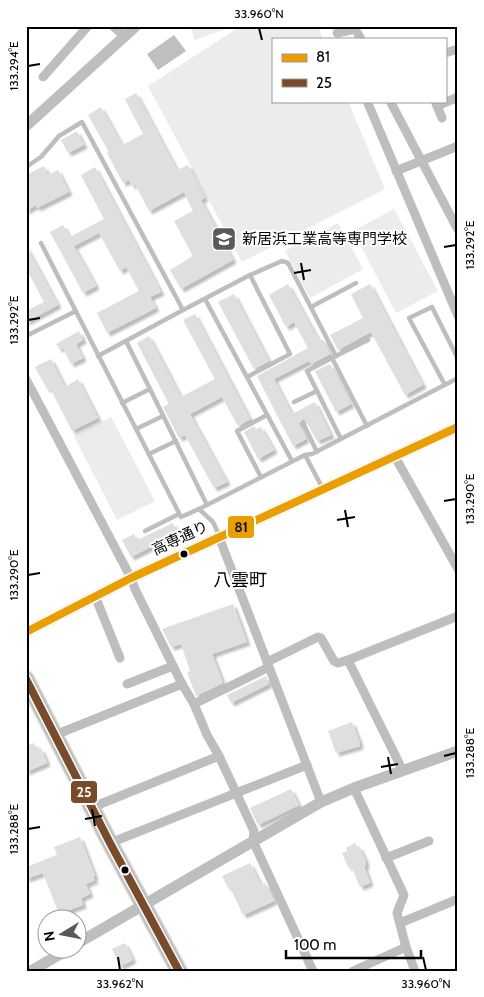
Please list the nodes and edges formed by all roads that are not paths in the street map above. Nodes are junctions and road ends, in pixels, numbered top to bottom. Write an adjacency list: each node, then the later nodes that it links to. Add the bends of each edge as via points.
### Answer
1 (88, 26): 9 (street)
2 (113, 26): 5 (street)
3 (136, 26): 5 (street)
4 (337, 33): 6 (street, via 356,29)
5 (125, 37): 14 (street)
6 (360, 38)
7 (458, 49): 8 (street)
8 (446, 54)
9 (43, 77)
10 (366, 102): 18 (street)
11 (391, 102): 16 (street)
12 (436, 103): 13 (street)
13 (442, 118)
14 (26, 126)
15 (458, 146): 16 (street)
16 (421, 161): 18 (street); 19 (street)
17 (26, 167): 25 (lane, via 41,158 59,136 82,122)
18 (396, 171): 27 (street)
19 (458, 230)
20 (41, 243): 26 (lane)
21 (250, 275): 23 (lane); 24 (lane, via 282,261 288,263); 34 (lane, via 290,354)
22 (356, 284): 24 (lane)
23 (205, 299): 25 (lane); 34 (lane)
24 (311, 307): 32 (lane)
25 (183, 310): 30 (lane)
26 (76, 312): 28 (lane); 31 (lane)
27 (458, 316)
28 (26, 336)
29 (368, 340): 32 (lane)
30 (126, 341): 31 (lane); 38 (lane)
31 (98, 356): 41 (lane)
32 (334, 357): 39 (lane, via 307,371); 45 (lane)
33 (458, 359): 37 (lane, via 432,307 409,318)
34 (247, 377): 42 (lane)
35 (458, 378): 37 (lane)
36 (26, 379): 63 (street)
37 (445, 385): 45 (lane)
38 (150, 389): 41 (lane); 43 (lane)
39 (316, 391): 40 (lane); 48 (lane)
40 (294, 402)
41 (122, 403): 47 (lane)
42 (267, 415): 54 (lane); 55 (lane, via 237,431)
43 (163, 416): 47 (lane); 49 (lane)
44 (303, 423): 50 (lane)
45 (368, 426): 48 (lane)
46 (458, 427): 53 (street, 高専通り)
47 (136, 429): 51 (lane)
48 (341, 439): 50 (lane)
49 (176, 441): 51 (lane); 57 (lane)
50 (317, 452): 52 (lane)
51 (149, 454): 59 (lane)
52 (305, 454): 54 (lane); 56 (lane)
53 (394, 455): 56 (street, 高専通り); 62 (street)
54 (292, 462): 55 (lane)
55 (261, 477): 57 (lane)
56 (323, 489): 61 (street, 高専通り)
57 (207, 505): 58 (lane)
58 (199, 509): 59 (lane, via 181,517); 61 (lane, via 213,522)
59 (179, 514): 60 (lane)
60 (145, 531)
61 (220, 537): 63 (street, 高専通り); 69 (street)
62 (458, 569)
63 (131, 578): 64 (street, 高専通り); 70 (street)
64 (95, 596): 66 (street, 高専通り); 67 (street)
65 (458, 616): 68 (street)
66 (26, 632)
67 (120, 658)
68 (348, 660): 69 (street, via 334,661 318,636); 79 (street)
69 (268, 665): 74 (street); 78 (street)
70 (173, 666): 72 (street); 73 (street)
71 (26, 679): 75 (main road)
72 (127, 684)
73 (182, 684): 74 (street); 75 (street)
74 (194, 704): 77 (street)
75 (55, 735): 83 (main road)
76 (458, 751): 79 (street)
77 (219, 756): 81 (street); 83 (street)
78 (307, 765): 81 (street); 82 (street)
79 (403, 771): 80 (street)
80 (354, 788): 82 (street); 87 (street)
81 (236, 792): 84 (street, via 254,831); 86 (street)
82 (321, 802): 84 (street)
83 (93, 807): 86 (main road)
84 (253, 841): 89 (street); 96 (street)
85 (429, 841): 87 (street)
86 (110, 843): 89 (main road)
87 (386, 858): 90 (street, via 404,895 397,913)
88 (458, 899): 90 (street)
89 (144, 904): 91 (street); 95 (main road)
90 (400, 923): 92 (street)
91 (88, 937)
92 (406, 947): 97 (street); 98 (street)
93 (50, 960): 94 (street)
94 (31, 971)
95 (179, 971)
96 (313, 971)
97 (353, 971)
98 (415, 971)

